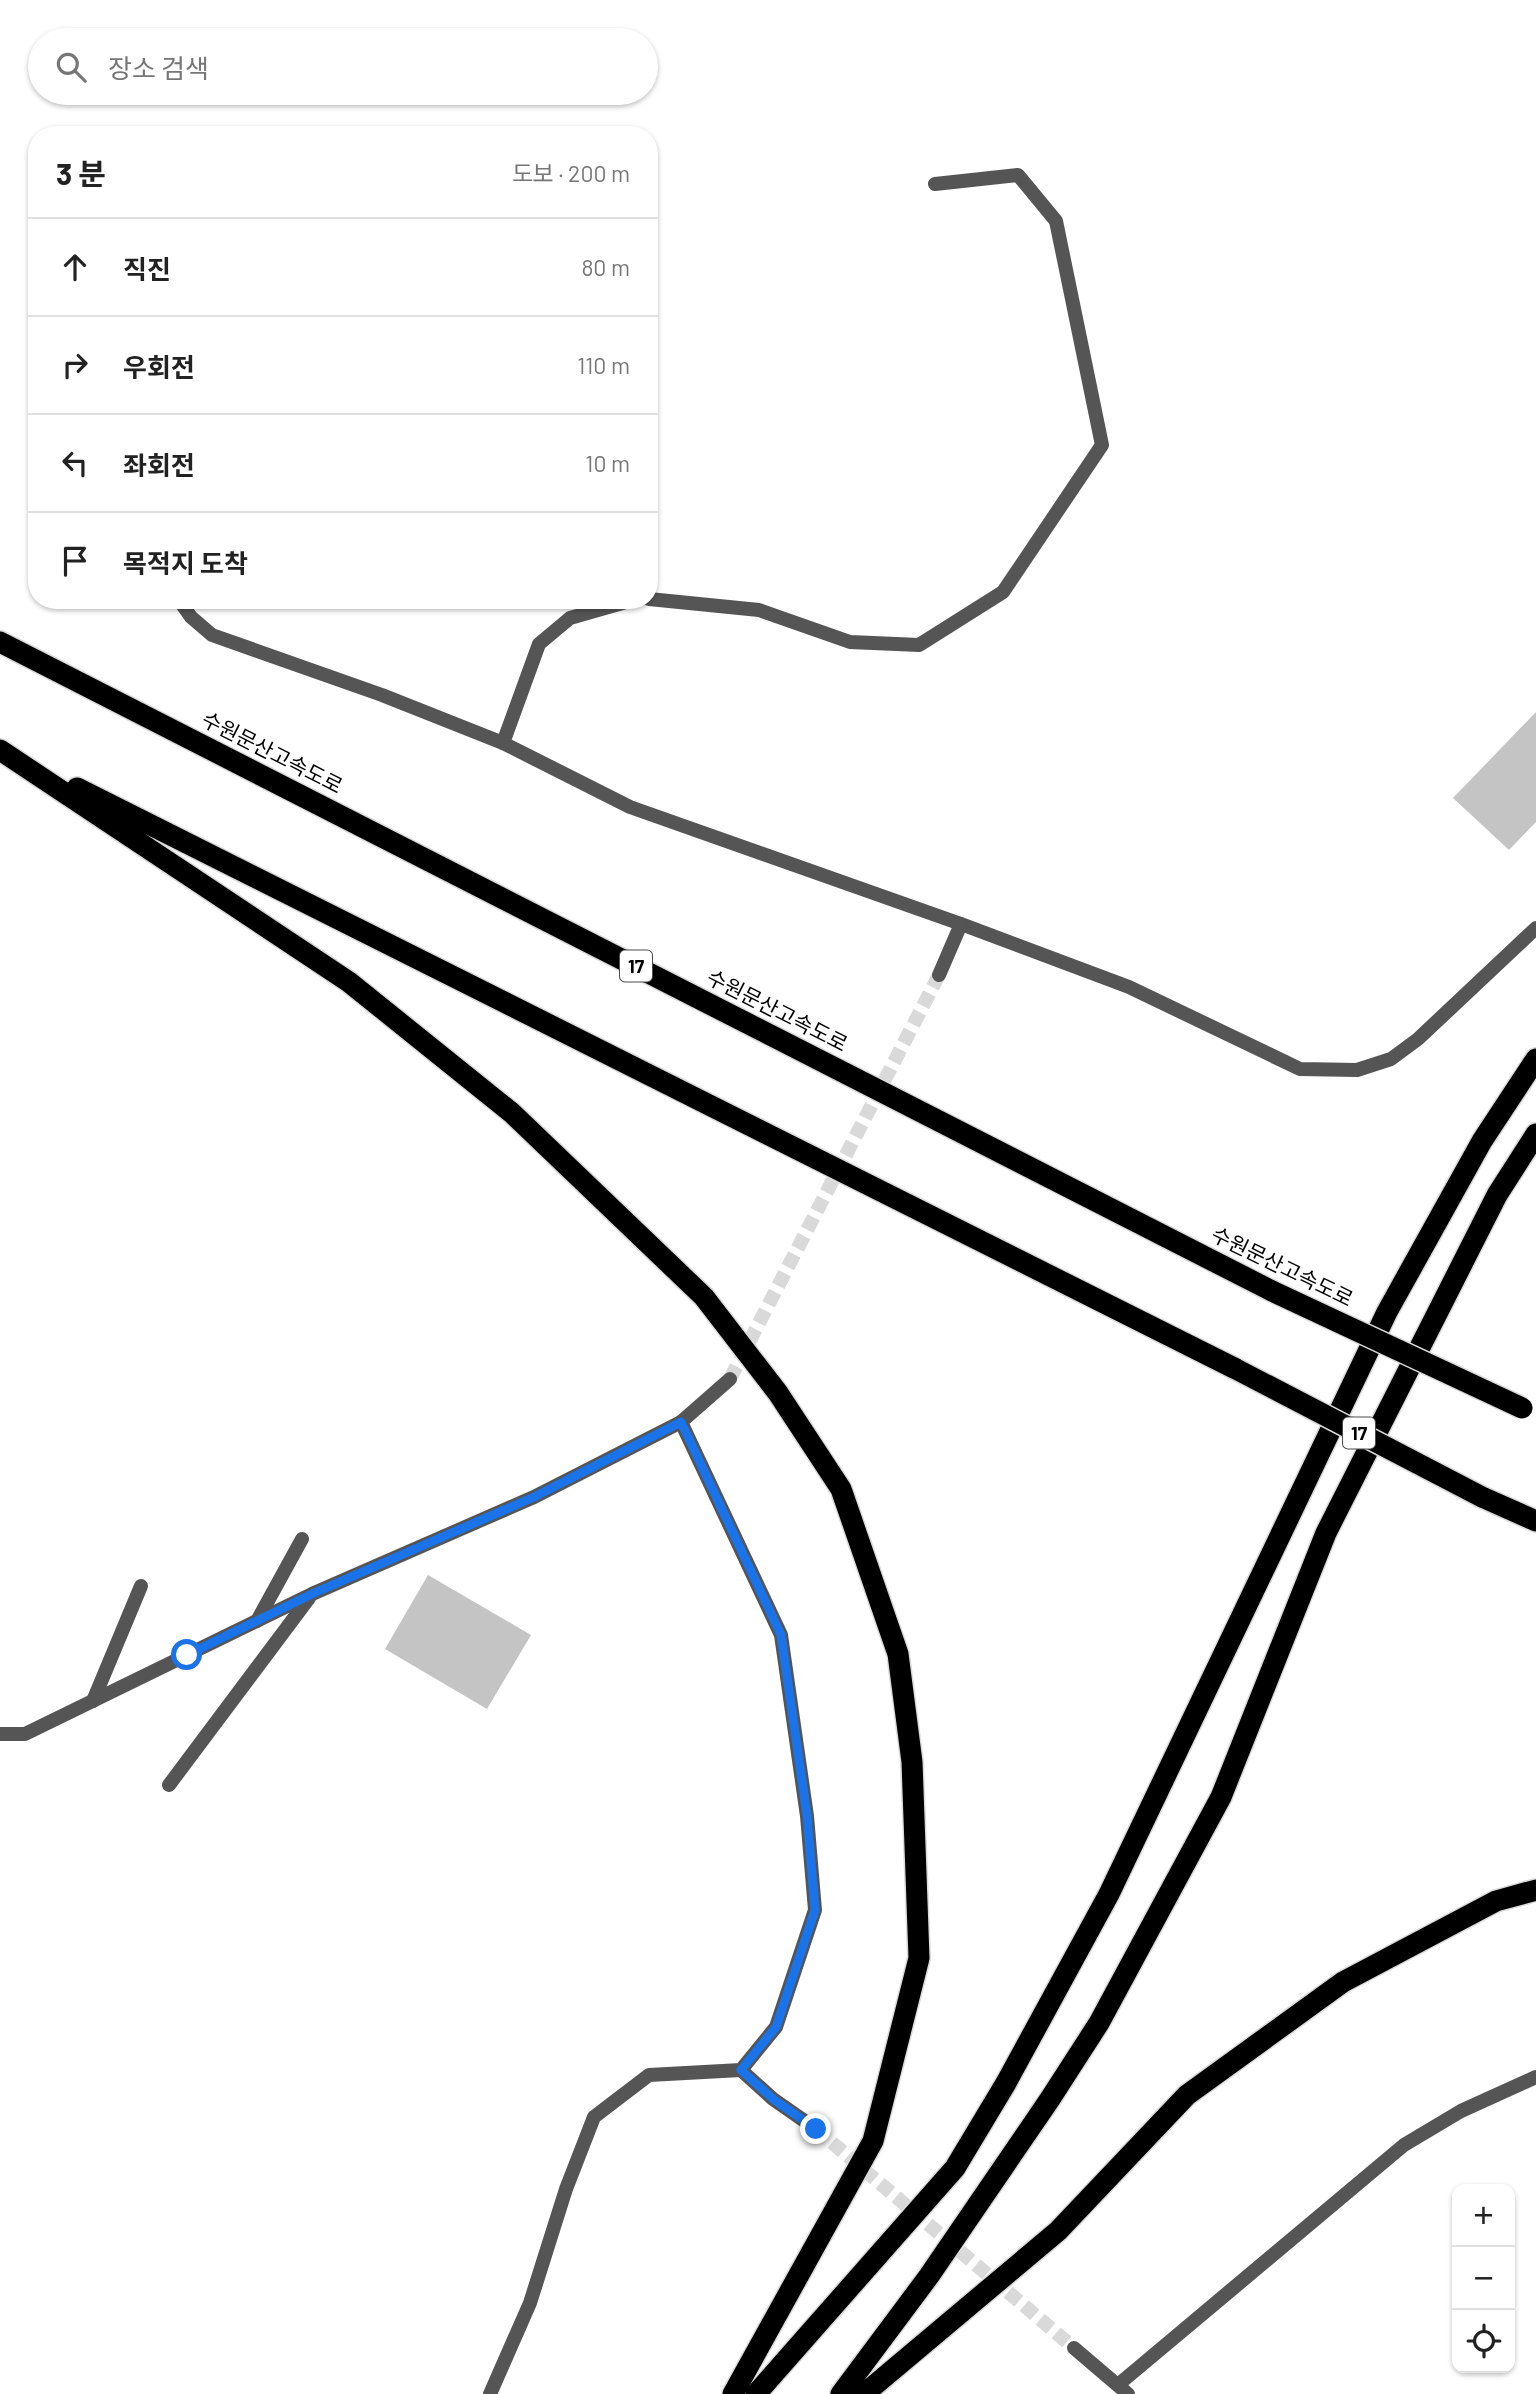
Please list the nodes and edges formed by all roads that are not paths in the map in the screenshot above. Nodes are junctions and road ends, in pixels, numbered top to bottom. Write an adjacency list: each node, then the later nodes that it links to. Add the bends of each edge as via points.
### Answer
1 (934, 184): 2 (street, via 1018,175 1056,221 1102,445 1003,592 919,645 850,642 759,610)
2 (658, 600)
3 (185, 609): 6 (street, via 212,635)
4 (602, 609): 6 (street, via 570,618 539,644)
5 (0, 642): 14 (highway, 수원문산고속도로 / 17, bridge, via 1272,1291)
6 (503, 743): 8 (street, via 630,807)
7 (0, 750): 16 (highway, 17, bridge); 31 (highway, via 349,982 512,1112 704,1297 778,1393 841,1489 898,1654 912,1762 919,1958 873,2141)
8 (961, 924): 9 (street, via 1129,987 1300,1069 1357,1070 1391,1059 1418,1039); 10 (street)
9 (1536, 928)
10 (939, 975)
11 (1536, 1059): 32 (highway, via 1482,1141 1387,1312 1110,1894 1006,2083 955,2168)
12 (1536, 1134): 33 (highway, via 1497,1195 1326,1533 1221,1797 1105,2011 929,2276)
13 (730, 1379): 15 (street)
14 (1529, 1411)
15 (681, 1422): 19 (street, via 534,1497); 25 (street, via 781,1635 807,1816 815,1910 776,2027)
16 (1536, 1521)
17 (302, 1539): 20 (street)
18 (141, 1586): 21 (street)
19 (312, 1594): 20 (street); 23 (street)
20 (257, 1621): 21 (street)
21 (93, 1701): 22 (street, via 24,1734)
22 (0, 1734)
23 (169, 1785)
24 (1536, 1890): 34 (highway, via 1496,1902 1343,1982 1187,2095 1058,2231)
25 (741, 2070): 27 (street); 30 (street, via 649,2075 594,2117 530,2303)
26 (1536, 2077): 29 (street, via 1461,2111 1404,2145)
27 (816, 2129)
28 (1074, 2348): 29 (street)
29 (1124, 2389)
30 (490, 2394)
31 (733, 2394)
32 (756, 2394)
33 (841, 2394)
34 (864, 2394)

